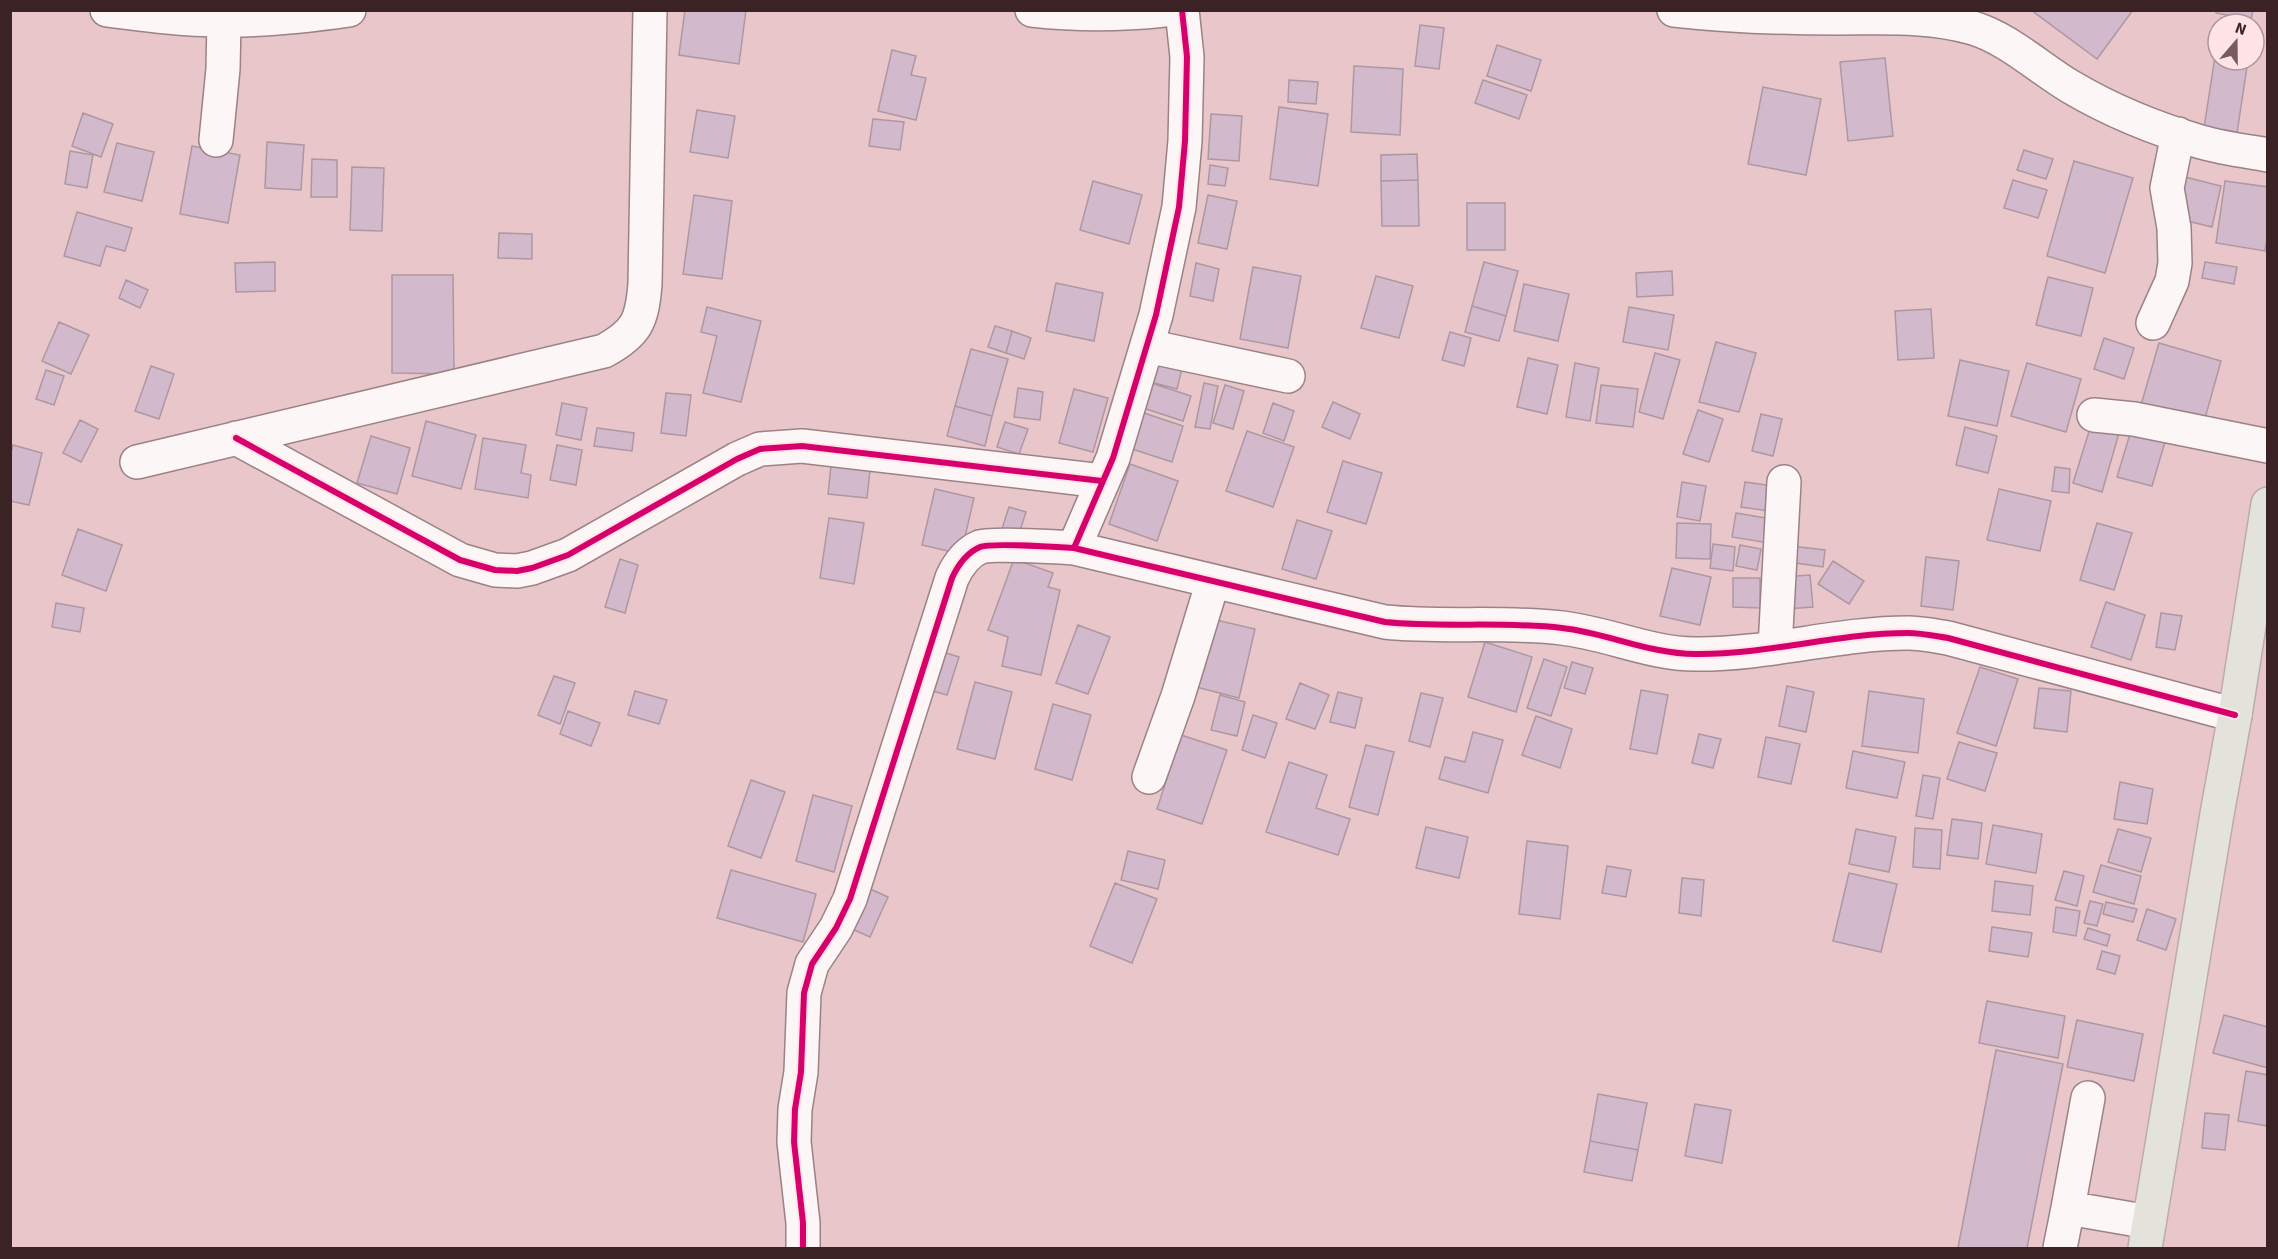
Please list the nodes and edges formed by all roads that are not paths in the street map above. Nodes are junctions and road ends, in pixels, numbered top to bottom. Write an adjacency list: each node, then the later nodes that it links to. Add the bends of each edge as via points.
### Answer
1 (107, 10): 7 (street, via 182,19)
2 (349, 10): 7 (street, via 268,19)
3 (650, 10): 15 (street, via 645,284 636,324 625,339 604,351)
4 (1032, 10): 6 (street, via 1119,15)
5 (1674, 10): 10 (street, via 1712,15 1909,18 1973,28 2101,103)
6 (1179, 26): 12 (street, via 1185,141 1179,207)
7 (224, 42): 8 (street)
8 (216, 140)
9 (2268, 155): 10 (street, via 2202,142)
10 (2173, 157): 11 (street, via 2167,188 2175,263 2172,281)
11 (2153, 323)
12 (1146, 346): 13 (street); 18 (street, via 1113,458)
13 (1288, 376)
14 (2094, 415): 16 (street)
15 (236, 438): 17 (street); 18 (street, via 460,560 495,570 532,568 568,555 760,449 802,446)
16 (2268, 446)
17 (137, 462)
18 (1102, 481): 21 (street)
19 (1784, 482): 23 (street)
20 (2268, 504): 24 (main road)
21 (1074, 548): 22 (street); 29 (street, via 982,545 967,555 952,578 850,899 812,964 804,993 794,1143)
22 (1213, 581): 23 (street, via 1385,622 1561,628 1693,654); 25 (street)
23 (1775, 648): 24 (street, via 1910,633 1948,638)
24 (2235, 715): 28 (main road)
25 (1149, 777)
26 (2088, 1098): 27 (street)
27 (2068, 1208): 28 (street); 30 (street)
28 (2147, 1235)
29 (803, 1248)
30 (2060, 1248)

